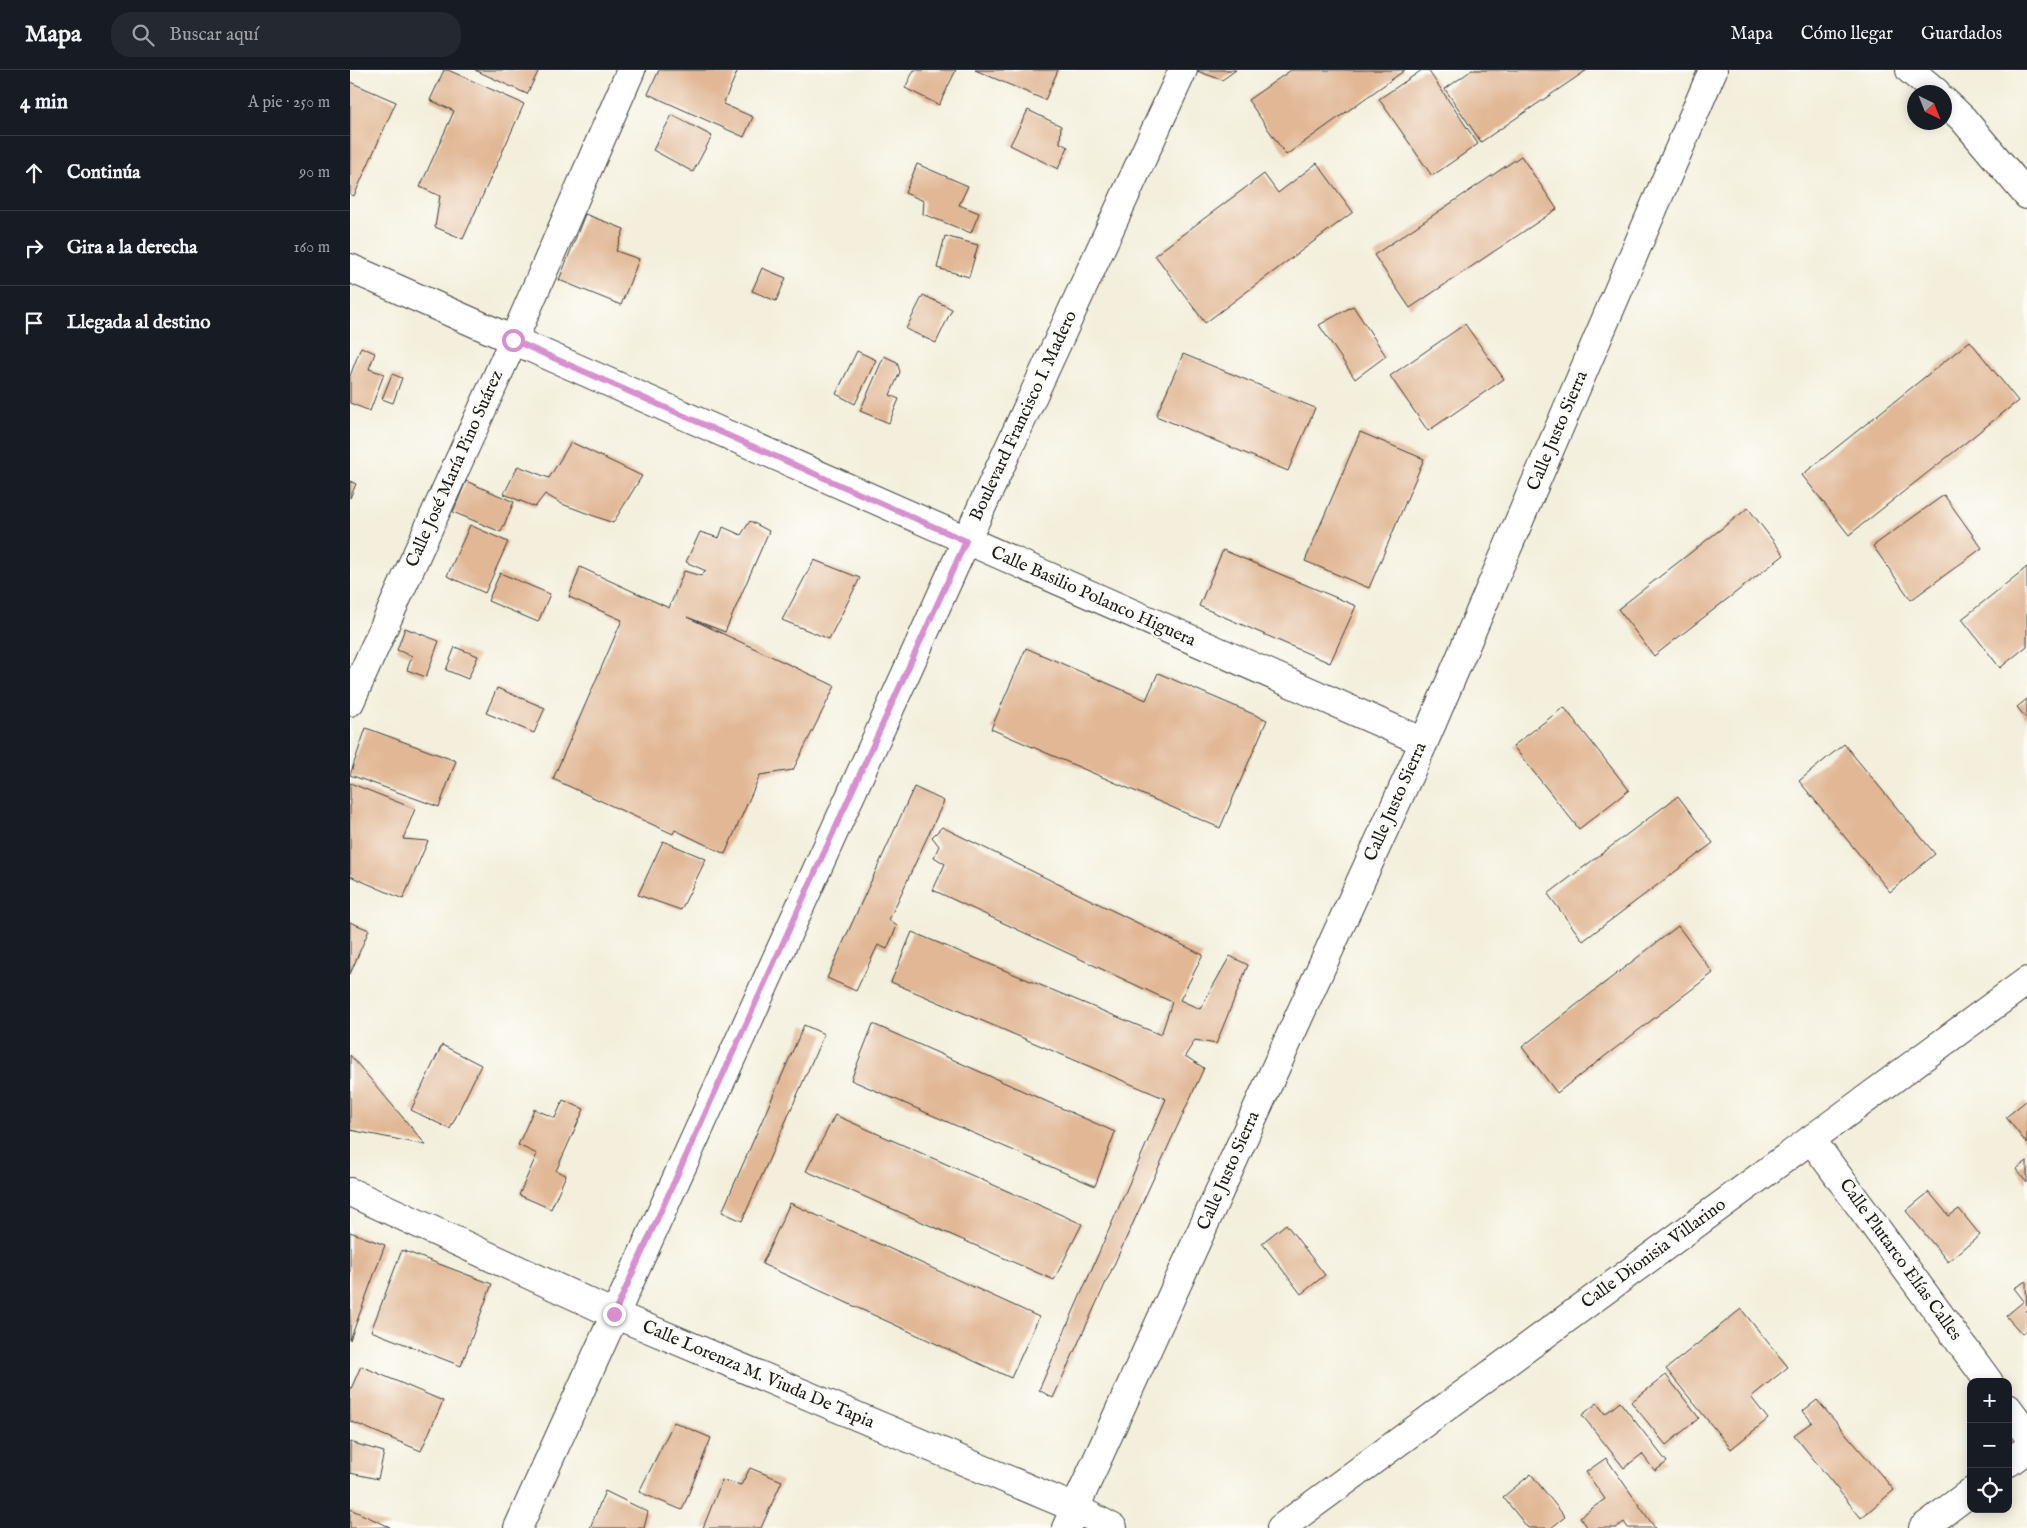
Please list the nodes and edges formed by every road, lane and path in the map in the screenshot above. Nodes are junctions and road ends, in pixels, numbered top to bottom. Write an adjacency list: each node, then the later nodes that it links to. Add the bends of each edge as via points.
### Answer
1 (631, 70): 9 (street, Calle José María Pino Suárez)
2 (1183, 70): 10 (street, Boulevard Francisco I. Madero)
3 (1713, 70): 12 (street, Calle Justo Sierra)
4 (1910, 70): 5 (street)
5 (1928, 85)
6 (1952, 109): 7 (street)
7 (2027, 195)
8 (350, 268): 9 (street, Calle Basilio Polanco Higuera)
9 (513, 340): 10 (street, Calle Basilio Polanco Higuera); 11 (street, Calle José María Pino Suárez)
10 (966, 541): 12 (street, Calle Basilio Polanco Higuera); 16 (street, Boulevard Francisco I. Madero)
11 (350, 702)
12 (1424, 742): 23 (street, Calle Justo Sierra)
13 (2027, 981): 14 (street, Calle Dionisia Villarino)
14 (1811, 1139): 17 (street, Calle Plutarco Elías Calles); 26 (street, Calle Dionisia Villarino)
15 (350, 1192): 16 (street, Calle Lorenza M. Viuda De Tapia)
16 (614, 1314): 23 (street, Calle Lorenza M. Viuda De Tapia); 24 (street, Boulevard Francisco I. Madero)
17 (1986, 1378)
18 (2012, 1413): 19 (street)
19 (2027, 1434)
20 (2027, 1449): 21 (street)
21 (2012, 1460)
22 (1967, 1495): 27 (street)
23 (1071, 1518): 25 (street, Calle Lorenza M. Viuda De Tapia)
24 (518, 1528)
25 (1113, 1528)
26 (1281, 1528)
27 (1923, 1528)

